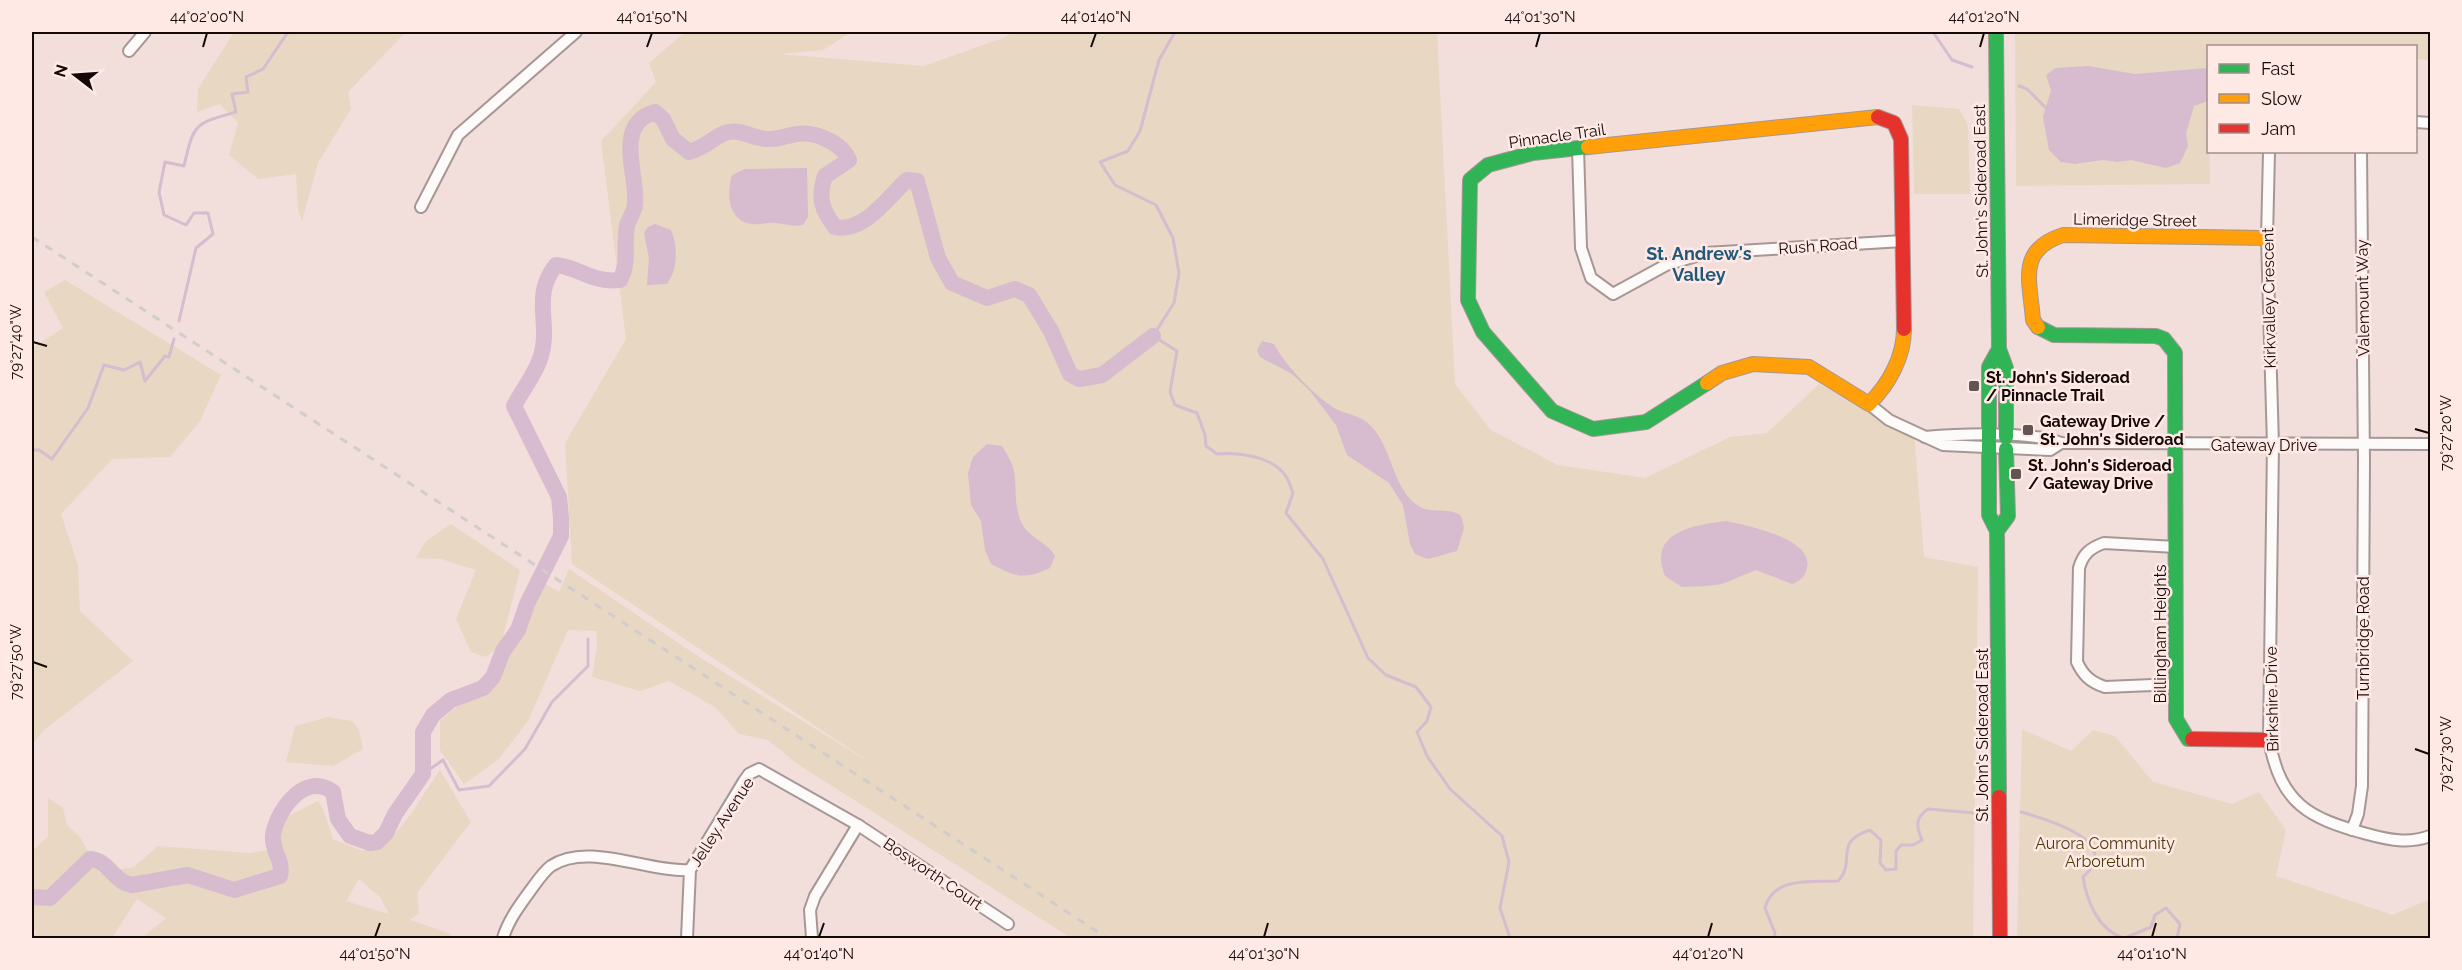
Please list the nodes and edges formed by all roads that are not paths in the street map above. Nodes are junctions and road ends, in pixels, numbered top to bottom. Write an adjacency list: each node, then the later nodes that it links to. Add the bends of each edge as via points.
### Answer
1 (145, 32): 4 (street)
2 (576, 32): 8 (street, via 458,135)
3 (1996, 32): 11 (street, St. John's Sideroad East)
4 (129, 51)
5 (1578, 148): 10 (street, Pinnacle Trail, via 1878,117 1894,123 1901,139); 10 (street, Rush Road, via 1581,248 1592,278 1613,294 1665,265 1706,253); 12 (street, Pinnacle Trail, via 1533,153 1488,165 1470,180 1468,300 1483,332 1552,411 1593,429 1646,422 1722,373 1753,364 1809,367)
6 (2269, 153): 9 (street, Kirkvalley Crescent)
7 (2361, 153): 16 (street, Valemount Way)
8 (422, 207)
9 (2267, 238): 18 (street, Limeridge Street, via 2063,236 2046,240 2033,255 2033,320 2045,333 2156,336 2170,345 2175,352); 19 (street, Kirkvalley Crescent)
10 (1903, 241): 12 (street, Pinnacle Trail, via 1904,340 1897,366 1884,390)
11 (1999, 349): 13 (street, St. John's Sideroad East, via 1989,367); 15 (street, St. John's Sideroad East, via 2006,368)
12 (1869, 404): 14 (street, Pinnacle Trail, via 1889,420)
13 (1989, 435): 14 (street, Pinnacle Trail); 15 (street, Pinnacle Trail); 20 (street, St. John's Sideroad East)
14 (1925, 437): 20 (street, Pinnacle Trail, via 1943,446)
15 (2006, 443): 18 (street, Gateway Drive, via 2050,450 2061,443); 20 (street, Gateway Drive); 21 (street, St. John's Sideroad East, via 2008,516)
16 (2364, 444): 17 (street, Gateway Drive); 19 (street, Gateway Drive); 26 (street, Turnbridge Road, via 2362,786)
17 (2430, 444)
18 (2174, 445): 19 (street, Gateway Drive); 22 (street, Billingham Heights)
19 (2273, 445): 24 (street, Birkshire Drive)
20 (1989, 449): 21 (street, St. John's Sideroad East, via 1989,515)
21 (1997, 531): 33 (street, St. John's Sideroad East)
22 (2176, 547): 23 (street, Billingham Heights); 23 (street, via 2104,543 2082,556 2077,662 2083,674 2105,687)
23 (2177, 684): 24 (street, Billingham Heights, via 2176,719 2188,738)
24 (2269, 740): 26 (street, Birkshire Drive, via 2274,766 2293,798 2324,822)
25 (858, 825): 28 (street, Jelley Avenue, via 759,769 744,781); 29 (street, Bosworth Court); 32 (street, via 815,896 810,910)
26 (2352, 830): 27 (street, Birkshire Drive, via 2404,842)
27 (2430, 836)
28 (690, 870): 30 (street, via 566,858 538,880); 31 (street, Jelley Avenue)
29 (1008, 924)
30 (503, 939)
31 (687, 939)
32 (812, 939)
33 (2001, 939)

